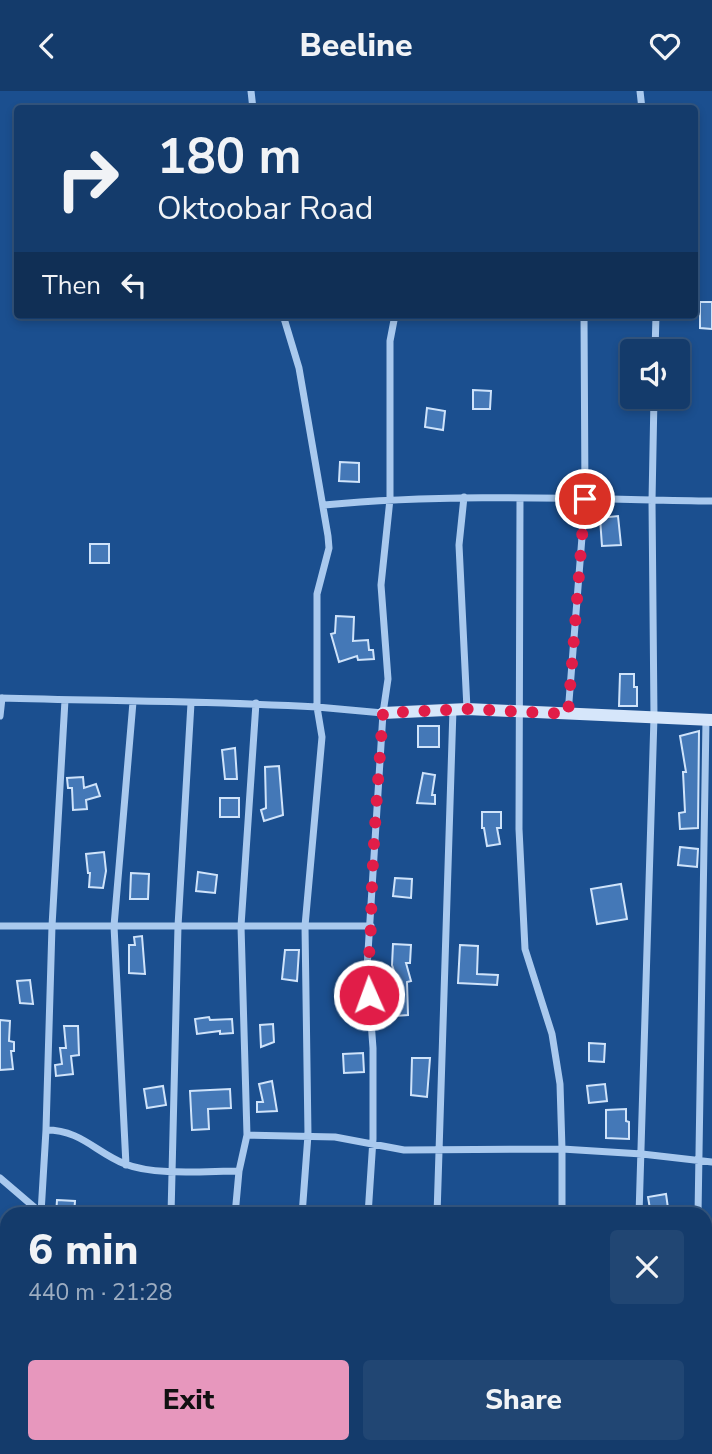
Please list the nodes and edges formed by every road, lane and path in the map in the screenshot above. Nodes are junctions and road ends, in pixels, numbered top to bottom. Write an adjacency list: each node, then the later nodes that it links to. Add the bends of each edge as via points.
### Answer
1 (284, 319): 13 (street, via 299,368)
2 (394, 319): 9 (street, via 390,341)
3 (584, 319): 10 (street)
4 (656, 319): 5 (street)
5 (655, 339)
6 (654, 409): 11 (street)
7 (464, 497): 8 (street); 9 (street); 21 (street, via 459,545)
8 (520, 498): 10 (street); 22 (street)
9 (390, 499): 13 (street); 23 (street, via 381,585 388,679)
10 (585, 499): 11 (street); 24 (street)
11 (652, 501): 12 (street); 26 (street)
12 (712, 502)
13 (324, 505): 19 (street, via 329,548 317,594)
14 (1, 698): 15 (street); 25 (street)
15 (65, 700): 16 (street); 29 (street)
16 (133, 702): 17 (street); 30 (street)
17 (191, 703): 18 (street); 31 (street)
18 (256, 703): 19 (street); 32 (street)
19 (317, 707): 23 (street); 33 (street, via 322,737)
20 (453, 709): 21 (street); 23 (street); 40 (street)
21 (467, 709): 22 (street)
22 (521, 712): 24 (street); 39 (street, via 519,829 525,949 552,1034 560,1084)
23 (383, 713): 34 (street)
24 (568, 714): 26 (street)
25 (0, 716)
26 (653, 717): 27 (street); 41 (street)
27 (709, 720): 42 (street)
28 (0, 926): 29 (street)
29 (52, 926): 30 (street); 35 (street)
30 (114, 926): 31 (street); 44 (street)
31 (178, 926): 32 (street); 46 (street)
32 (241, 926): 33 (street); 36 (street)
33 (305, 926): 34 (street); 37 (street)
34 (371, 926): 38 (street, via 367,968)
35 (46, 1130): 44 (street, via 76,1134); 49 (street)
36 (247, 1135): 37 (street); 45 (street)
37 (308, 1135): 38 (street); 52 (street)
38 (373, 1144): 40 (street); 53 (street)
39 (562, 1149): 40 (street); 41 (street); 55 (street)
40 (440, 1151): 54 (street)
41 (642, 1154): 42 (street); 56 (street)
42 (700, 1161): 43 (street); 57 (street)
43 (712, 1163)
44 (126, 1165): 46 (street)
45 (239, 1171): 46 (street); 51 (street)
46 (171, 1172): 50 (street)
47 (0, 1178): 48 (street)
48 (33, 1207)
49 (41, 1207)
50 (171, 1207)
51 (236, 1207)
52 (303, 1207)
53 (369, 1207)
54 (437, 1207)
55 (562, 1207)
56 (639, 1207)
57 (698, 1207)

